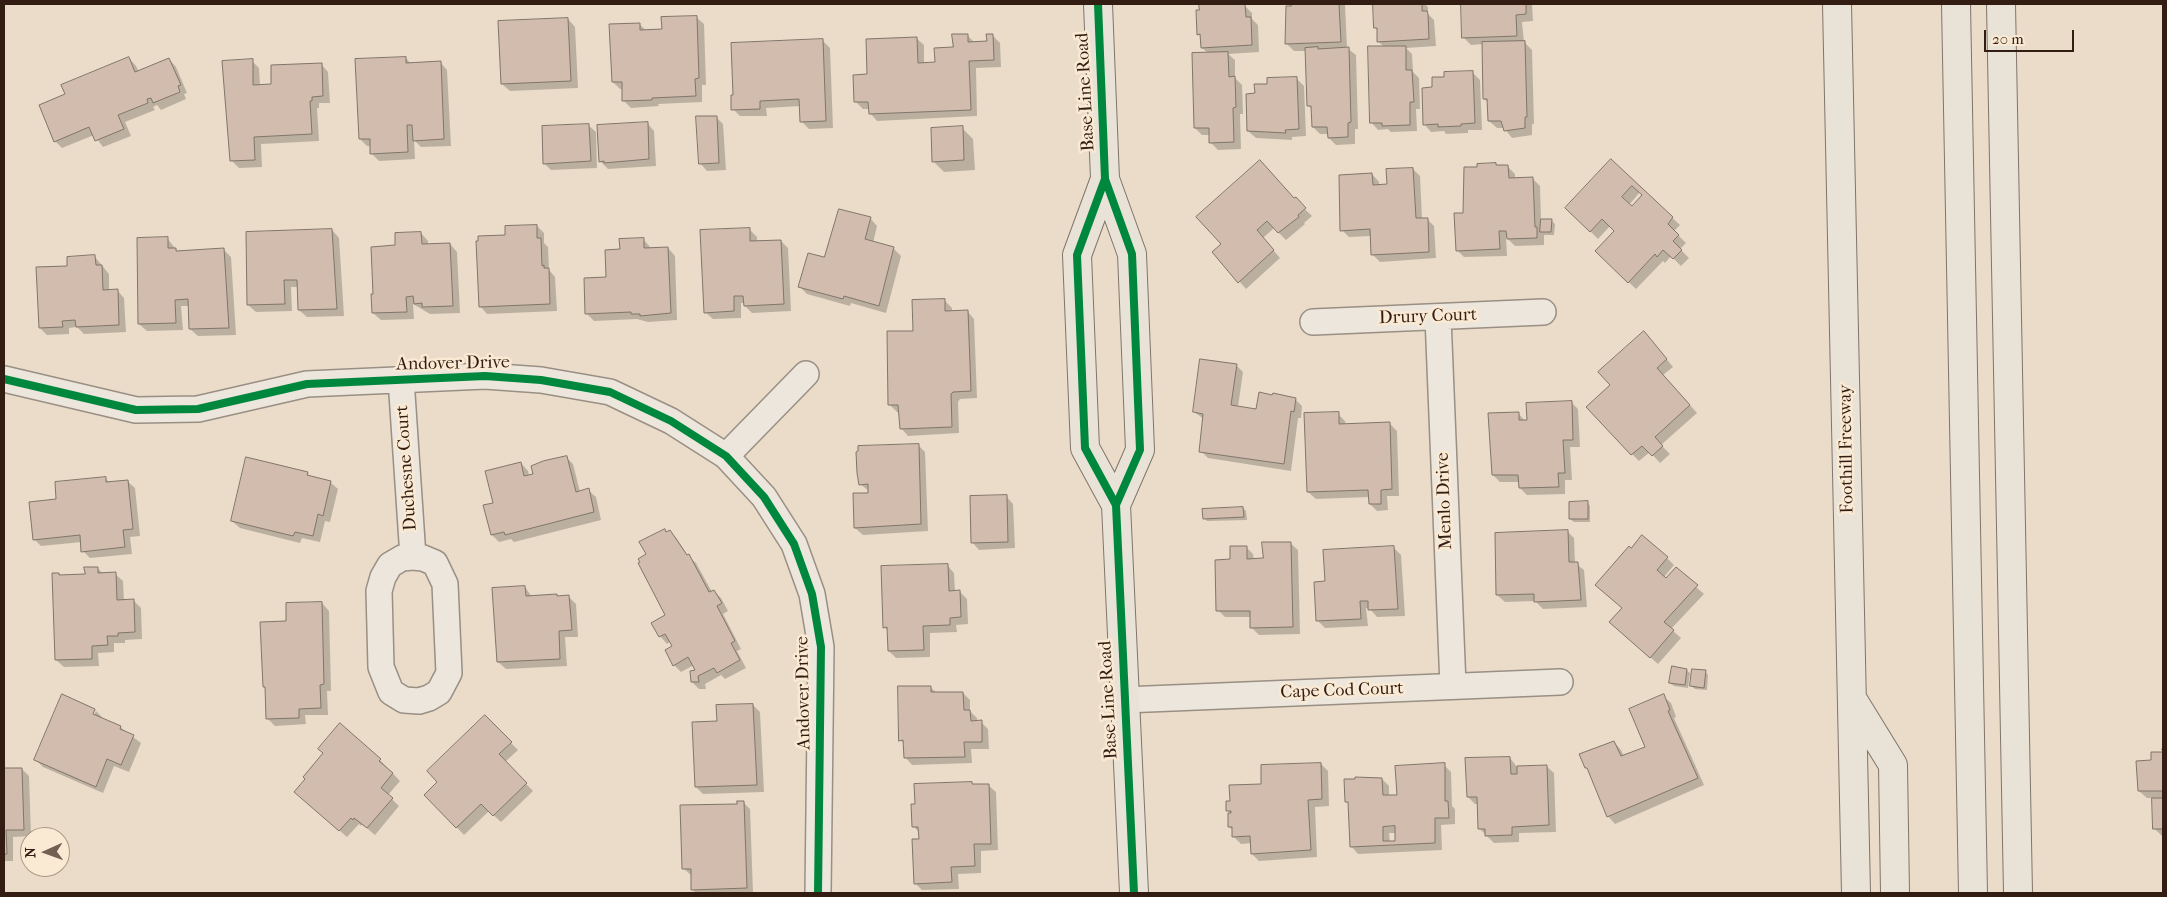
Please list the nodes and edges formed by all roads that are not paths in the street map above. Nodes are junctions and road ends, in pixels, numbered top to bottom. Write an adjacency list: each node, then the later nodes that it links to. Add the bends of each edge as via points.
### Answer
1 (1098, 4): 5 (main road, Base Line Road)
2 (1837, 4): 17 (main road, Foothill Freeway)
3 (1956, 4): 23 (main road)
4 (2001, 4): 24 (main road)
5 (1105, 179): 13 (main road, Base Line Road, via 1132,254 1140,450); 13 (main road, Base Line Road, via 1077,255 1085,448)
6 (1542, 312): 7 (street, Drury Court)
7 (1438, 317): 8 (street, Drury Court); 16 (street, Menlo Drive)
8 (1313, 322)
9 (806, 374): 12 (street)
10 (401, 379): 11 (street, Andover Drive, via 307,384 198,409 136,410); 12 (street, Andover Drive, via 485,376 541,380 610,392 672,421); 14 (street, Duchesne Court)
11 (4, 380)
12 (726, 456): 19 (street, Andover Drive, via 764,497 794,544 812,594 821,647)
13 (1116, 506): 18 (main road, Base Line Road)
14 (413, 556): 14 (street, Duchesne Court, via 390,565 379,591 382,667 391,692 404,700 419,701 439,692 449,673 445,584 435,563)
15 (1560, 682): 16 (street, Cape Cod Court)
16 (1453, 686): 18 (street, Cape Cod Court)
17 (1852, 699): 21 (main road, Foothill Freeway); 22 (main road, via 1893,765)
18 (1124, 700): 20 (main road, Base Line Road)
19 (818, 893)
20 (1134, 893)
21 (1856, 893)
22 (1895, 893)
23 (1973, 893)
24 (2018, 893)

